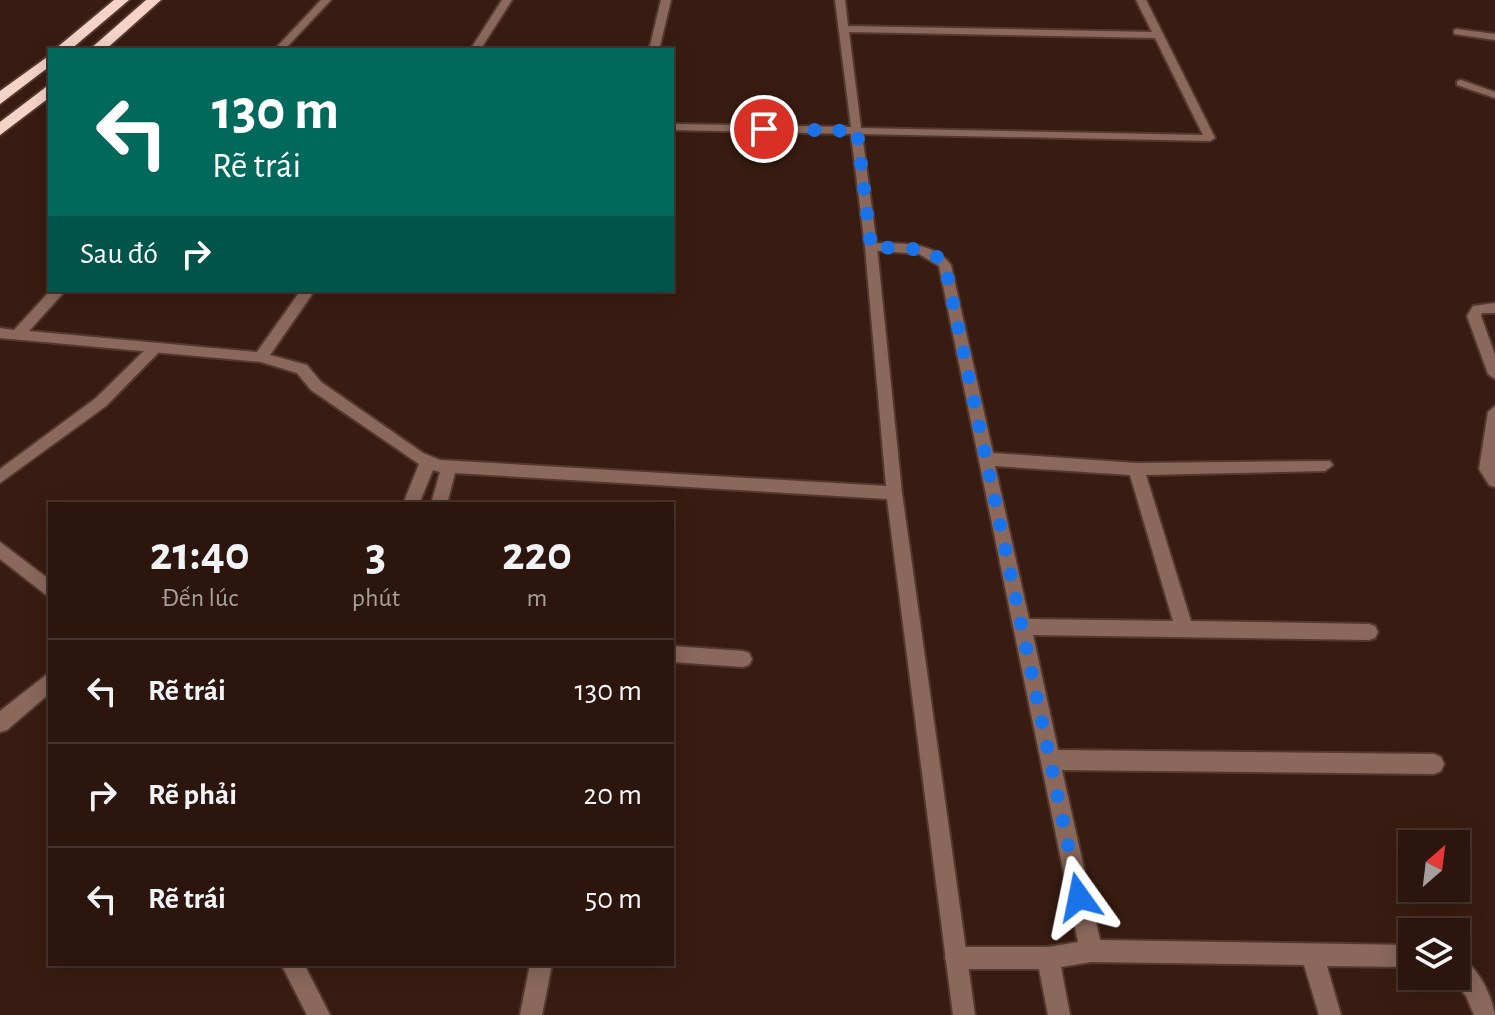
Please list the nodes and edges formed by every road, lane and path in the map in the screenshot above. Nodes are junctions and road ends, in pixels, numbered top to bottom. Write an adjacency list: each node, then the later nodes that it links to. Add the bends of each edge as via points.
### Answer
1 (122, 0): 12 (highway)
2 (154, 0): 13 (highway)
3 (326, 0): 14 (street)
4 (507, 0): 15 (street)
5 (666, 0): 16 (street)
6 (840, 0): 8 (street)
7 (1141, 0): 10 (street)
8 (844, 29): 10 (street); 24 (street)
9 (1457, 32): 11 (street)
10 (1159, 35): 24 (street, via 1210,138)
11 (1495, 37)
12 (63, 48)
13 (98, 48)
14 (281, 48)
15 (476, 48)
16 (654, 48)
17 (48, 61): 21 (highway)
18 (1461, 83): 20 (street)
19 (48, 91): 23 (highway)
20 (1495, 95)
21 (0, 99)
22 (674, 127): 24 (street)
23 (0, 130)
24 (857, 131): 25 (street)
25 (871, 247): 35 (street, via 922,251 945,265); 42 (street)
26 (57, 292): 30 (street)
27 (307, 292): 32 (street)
28 (1495, 308): 33 (street, via 1478,309 1474,316)
29 (0, 333): 30 (street)
30 (17, 335): 31 (street)
31 (154, 349): 32 (street); 40 (street, via 101,402)
32 (261, 357): 36 (street, via 302,369 316,386)
33 (1495, 374)
34 (1495, 412): 41 (street, via 1487,469)
35 (985, 459): 39 (street); 47 (street)
36 (428, 462): 38 (street); 43 (street)
37 (1325, 465): 39 (street)
38 (449, 467): 42 (street); 44 (street)
39 (1136, 469): 48 (street)
40 (0, 477)
41 (1495, 481)
42 (894, 493): 59 (street)
43 (412, 502)
44 (440, 502)
45 (0, 549): 46 (street)
46 (48, 588)
47 (1021, 627): 48 (street); 54 (street)
48 (1184, 628): 49 (street)
49 (1369, 632)
50 (674, 654): 51 (street)
51 (743, 659)
52 (48, 683): 53 (street)
53 (0, 723)
54 (1050, 760): 55 (street); 56 (street)
55 (1434, 764)
56 (1091, 951): 58 (street); 60 (street)
57 (1398, 956): 58 (street)
58 (1313, 957): 68 (street)
59 (956, 958): 60 (street); 66 (street)
60 (1048, 958): 67 (street)
61 (293, 966): 64 (street)
62 (541, 966): 65 (street)
63 (1470, 983): 69 (street)
64 (319, 1015)
65 (531, 1015)
66 (964, 1015)
67 (1059, 1015)
68 (1330, 1015)
69 (1485, 1015)

